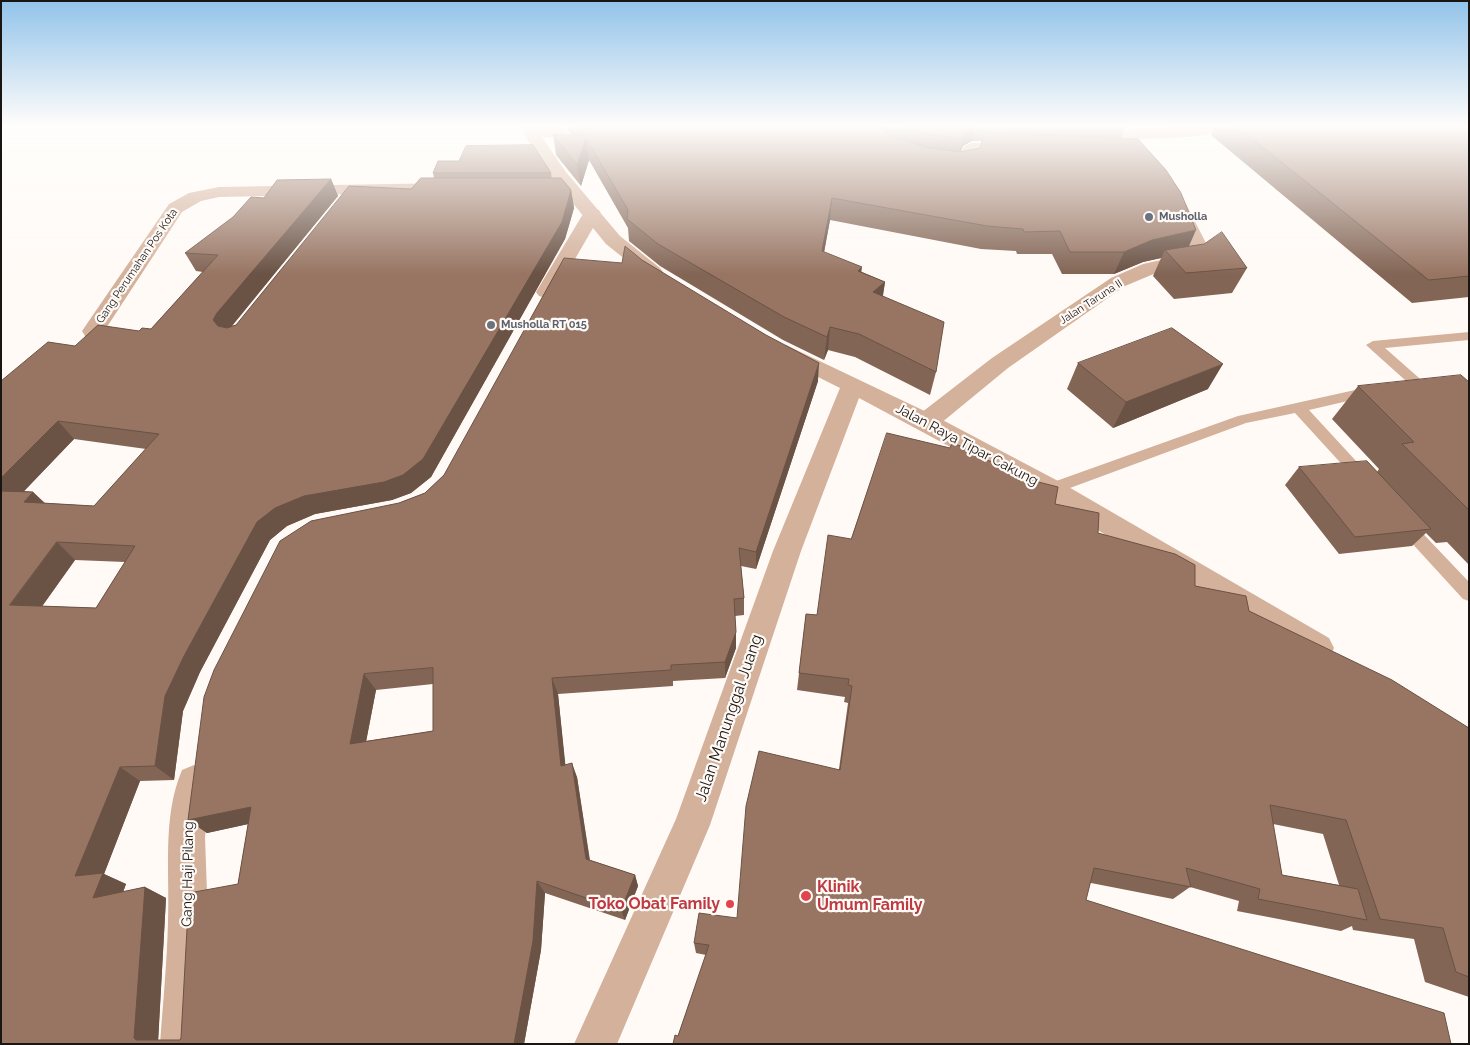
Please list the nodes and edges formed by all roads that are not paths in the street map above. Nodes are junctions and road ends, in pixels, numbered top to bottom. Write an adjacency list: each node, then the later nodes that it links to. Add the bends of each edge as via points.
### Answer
1 (553, 176): 6 (street, via 560,188)
2 (1152, 176): 17 (street, Jalan Taruna II, via 1181,209 1198,256 1190,261 1150,268 1118,282 1000,363)
3 (356, 188): 4 (street, Gang Perumahan Pos Kota); 5 (street); 9 (street, Gang Perumahan Pos Kota, via 219,192 183,202 158,232)
4 (463, 188)
5 (338, 210)
6 (592, 214): 7 (street, via 613,240 652,272); 8 (street)
7 (677, 287)
8 (532, 318)
9 (93, 330)
10 (1469, 336): 13 (lane, via 1373,344)
11 (766, 342): 14 (street, Jalan Raya Tipar Cakung)
12 (1434, 381): 13 (lane)
13 (1417, 382): 15 (lane); 16 (lane)
14 (852, 387): 17 (street, Jalan Raya Tipar Cakung); 25 (street, Jalan Manunggal Juang, via 787,551 692,825)
15 (1297, 406): 18 (lane, via 1243,419); 19 (lane)
16 (1443, 406)
17 (926, 422): 18 (street, Jalan Raya Tipar Cakung)
18 (1051, 489): 22 (street, Jalan Raya Tipar Cakung)
19 (1376, 492)
20 (1396, 514): 21 (lane)
21 (1469, 594)
22 (1341, 661)
23 (196, 760): 24 (street, Gang Haji Pilang, via 187,837 188,921)
24 (181, 1044)
25 (595, 1044)

